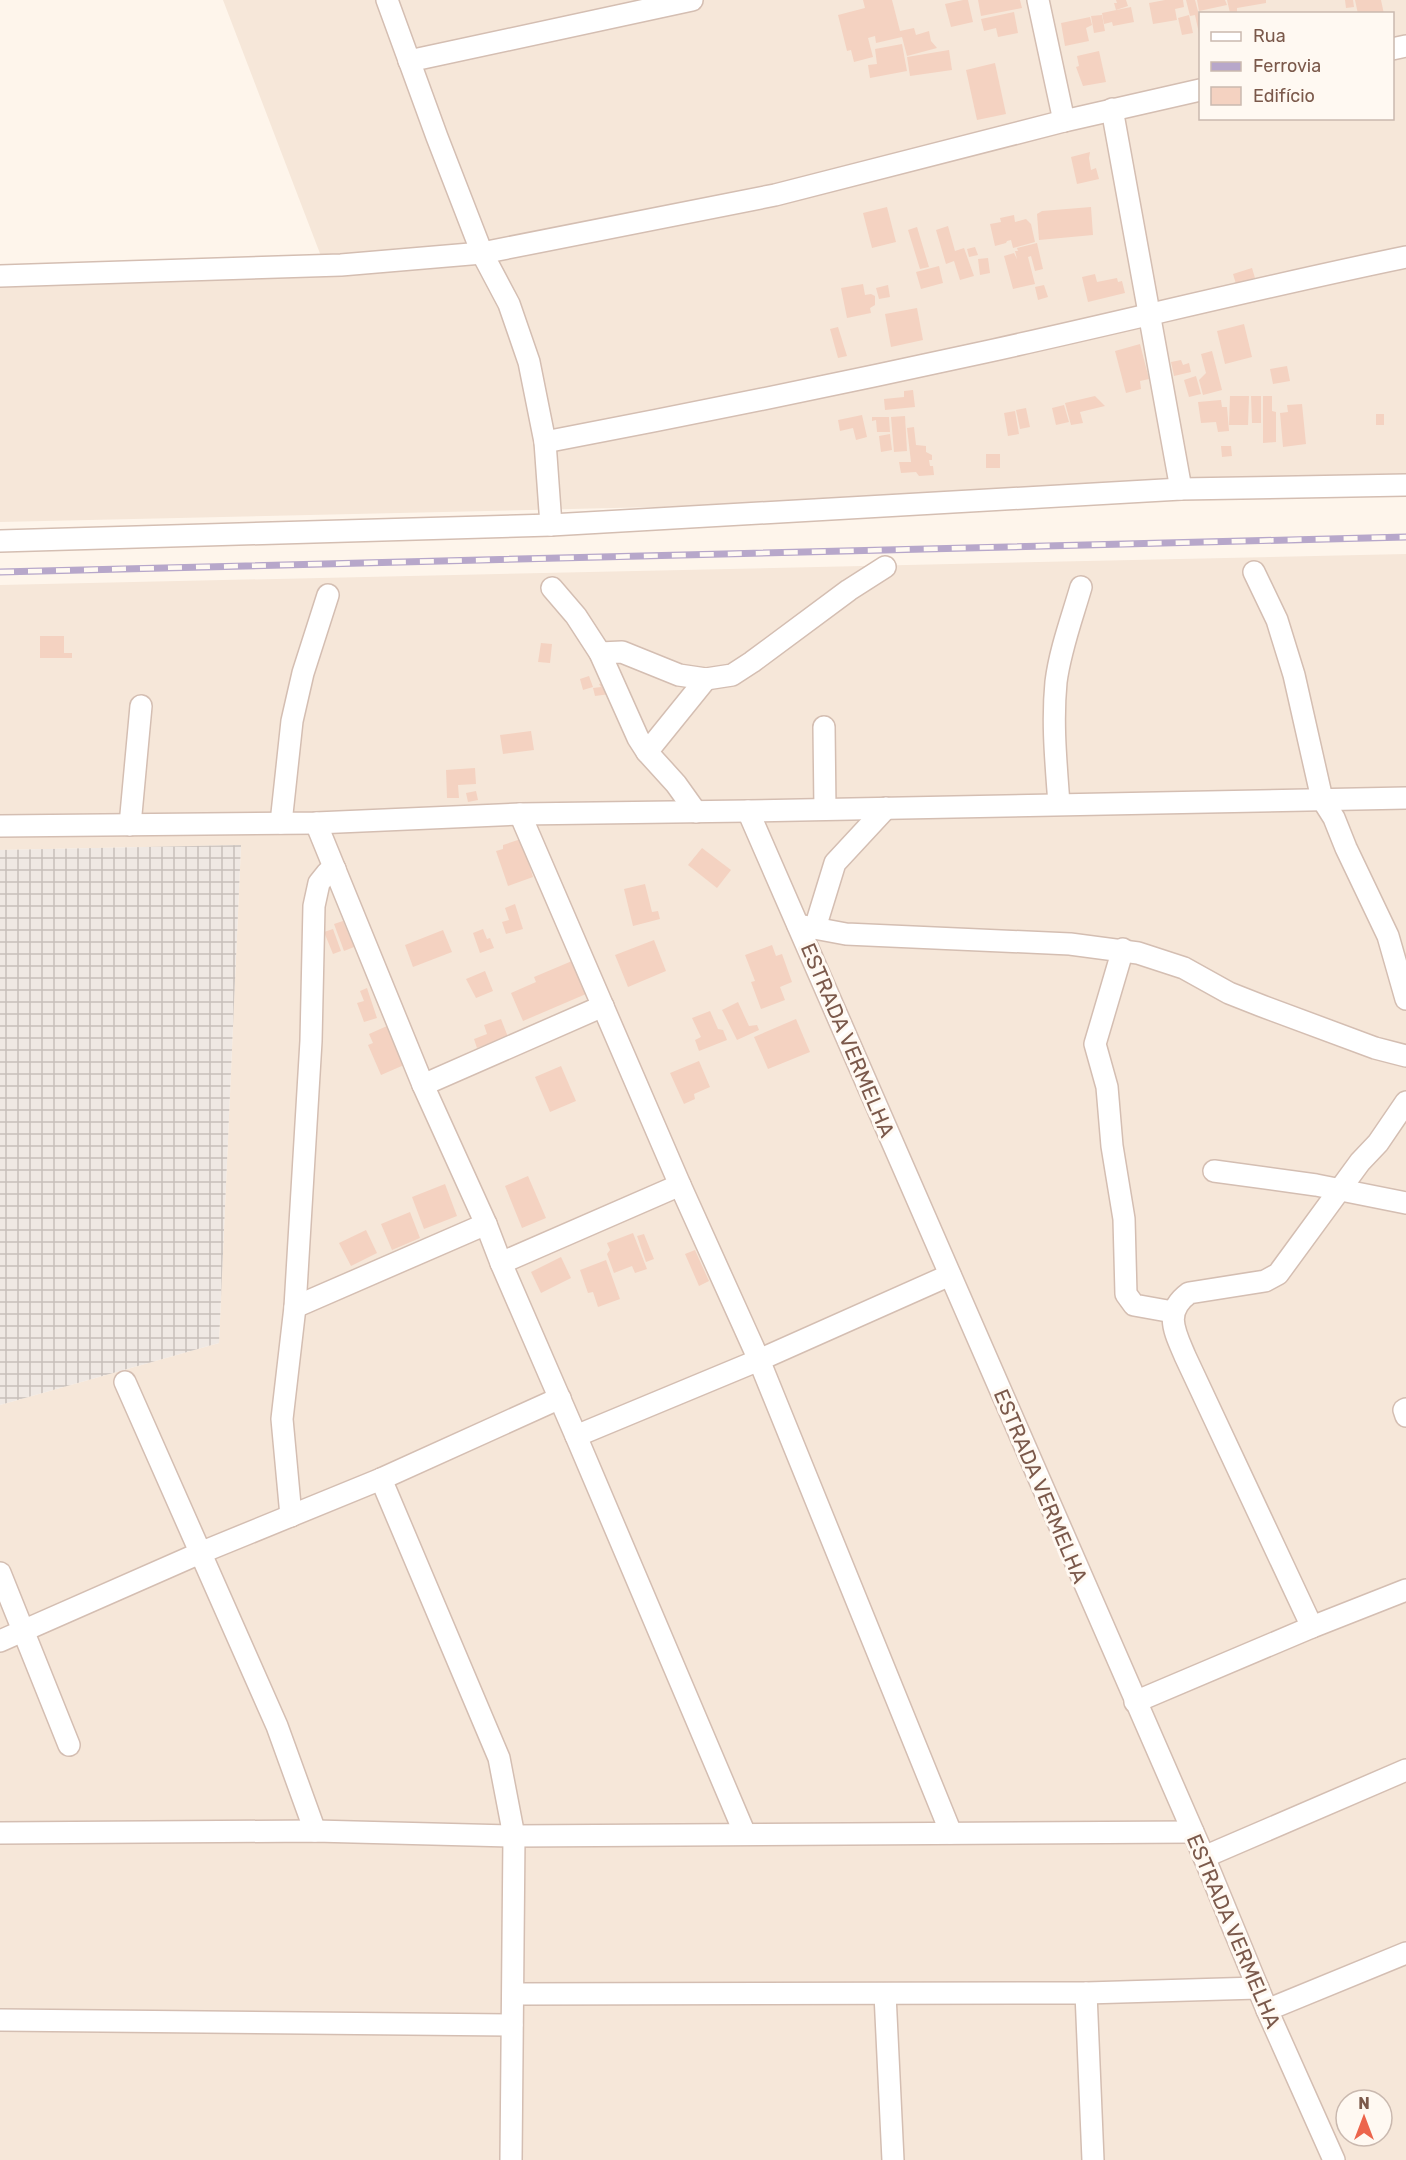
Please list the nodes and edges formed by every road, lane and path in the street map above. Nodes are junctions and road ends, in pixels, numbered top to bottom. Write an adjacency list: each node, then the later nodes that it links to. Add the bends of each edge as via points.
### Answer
1 (387, 0): 5 (street)
2 (692, 0): 4 (street)
3 (1038, 0): 8 (street)
4 (648, 4): 5 (street)
5 (409, 61): 9 (street)
6 (1199, 90): 7 (street)
7 (1112, 109): 8 (street); 12 (street)
8 (1064, 121): 9 (street, via 774,195)
9 (482, 253): 11 (street, via 341,265); 13 (street, via 509,304 529,362)
10 (1406, 257): 12 (street)
11 (0, 276)
12 (1148, 314): 13 (street, via 788,395); 15 (street)
13 (545, 442): 16 (street)
14 (1406, 485): 15 (street)
15 (1181, 489): 16 (street)
16 (551, 525): 17 (street)
17 (0, 541)
18 (885, 567): 24 (street, via 732,675)
19 (1254, 572): 29 (street, via 1277,620 1291,664)
20 (552, 588): 23 (street)
21 (1081, 588): 30 (street, via 1056,681 1053,725)
22 (328, 595): 36 (street, via 292,721)
23 (600, 653): 24 (street, via 622,652 679,675); 27 (street)
24 (706, 678): 27 (street)
25 (141, 706): 38 (street)
26 (824, 727): 32 (street)
27 (647, 752): 34 (street)
28 (1406, 798): 29 (street)
29 (1322, 799): 30 (street); 43 (street, via 1388,936)
30 (1059, 804): 31 (street)
31 (886, 808): 32 (street); 41 (street, via 835,863)
32 (825, 809): 33 (street)
33 (748, 811): 34 (street); 41 (street, ESTRADA VERMELHA)
34 (696, 812): 35 (street)
35 (520, 813): 37 (street); 44 (street)
36 (281, 823): 37 (street); 38 (street)
37 (316, 823): 40 (street)
38 (130, 825): 39 (street)
39 (0, 826)
40 (335, 870): 46 (street); 55 (street, via 319,883 314,906 311,1041)
41 (806, 926): 42 (street, via 846,934); 54 (street, ESTRADA VERMELHA)
42 (1123, 950): 45 (street, via 1184,968 1229,993); 56 (street, via 1095,1044 1107,1087 1124,1219 1126,1294 1134,1305)
43 (1406, 999)
44 (603, 1006): 46 (street); 49 (street)
45 (1406, 1056)
46 (423, 1085): 52 (street)
47 (1406, 1102): 50 (street)
48 (1214, 1171): 50 (street)
49 (680, 1185): 53 (street); 57 (street)
50 (1339, 1190): 51 (street); 56 (street, via 1278,1274 1265,1281 1189,1293)
51 (1406, 1203)
52 (486, 1224): 53 (street); 55 (street)
53 (501, 1263): 59 (street)
54 (950, 1275): 57 (street); 71 (street, ESTRADA VERMELHA)
55 (295, 1307): 64 (street, via 282,1419)
56 (1173, 1312): 68 (street, via 1185,1356)
57 (759, 1360): 62 (street); 77 (street)
58 (125, 1382): 65 (street)
59 (560, 1398): 62 (street); 63 (street)
60 (1406, 1409): 61 (street)
61 (1406, 1416)
62 (576, 1436): 78 (street)
63 (381, 1479): 64 (street); 79 (street, via 499,1758)
64 (291, 1516): 65 (street)
65 (200, 1553): 69 (street); 74 (street, via 277,1726)
66 (0, 1573): 69 (street)
67 (1406, 1590): 68 (street)
68 (1312, 1627): 71 (street)
69 (24, 1631): 70 (street); 72 (street)
70 (0, 1641)
71 (1135, 1702): 75 (street, ESTRADA VERMELHA)
72 (69, 1745)
73 (1406, 1770): 80 (street)
74 (315, 1831): 76 (street); 79 (street)
75 (1193, 1832): 77 (street); 80 (street, ESTRADA VERMELHA)
76 (0, 1833)
77 (951, 1833): 78 (street)
78 (745, 1834): 79 (street)
79 (514, 1836): 84 (street)
80 (1204, 1857): 82 (street, ESTRADA VERMELHA)
81 (1406, 1953): 86 (street)
82 (1258, 1988): 83 (street); 86 (street, ESTRADA VERMELHA)
83 (1086, 1993): 85 (street); 91 (street)
84 (513, 1994): 85 (street); 88 (street)
85 (885, 1994): 90 (street)
86 (1267, 2010): 92 (street, ESTRADA VERMELHA)
87 (0, 2020): 88 (street)
88 (513, 2025): 89 (street)
89 (511, 2160)
90 (893, 2160)
91 (1093, 2160)
92 (1334, 2160)

